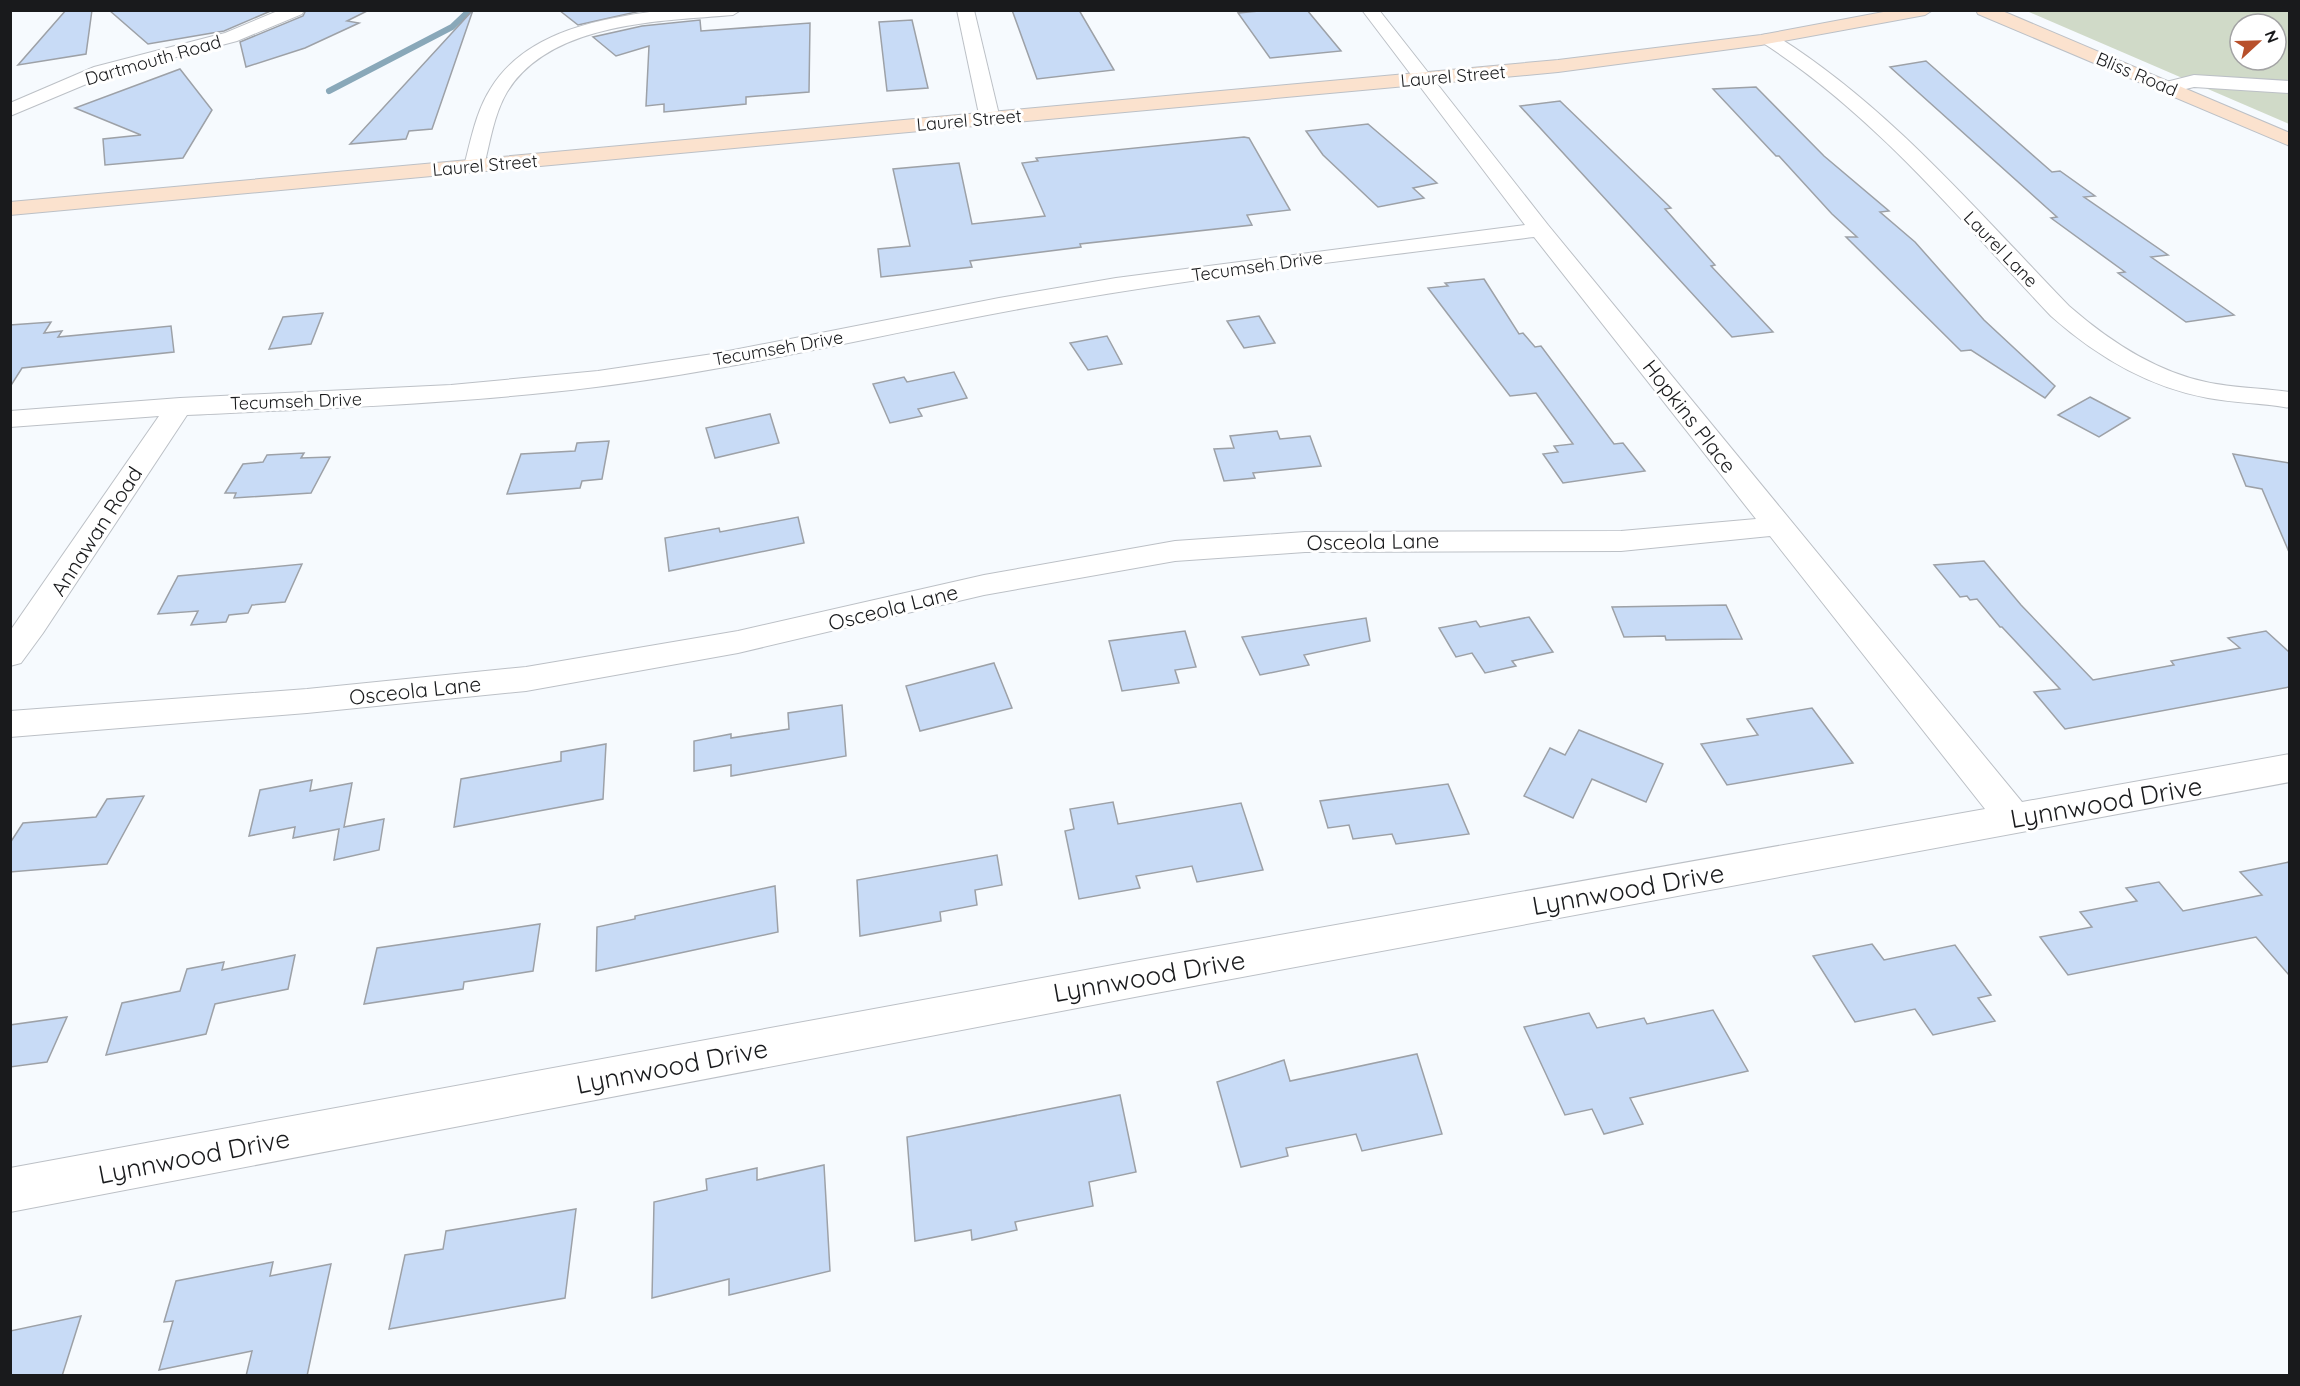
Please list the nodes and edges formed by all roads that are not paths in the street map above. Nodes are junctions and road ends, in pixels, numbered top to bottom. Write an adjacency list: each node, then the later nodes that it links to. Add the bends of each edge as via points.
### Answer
1 (296, 10): 8 (street, Dartmouth Road, via 221,40)
2 (733, 10): 16 (street, via 619,23 548,46 521,64 499,90 489,110)
3 (965, 10): 14 (street)
4 (1370, 10): 9 (street, Hopkins Place)
5 (1925, 10): 7 (street, Laurel Street)
6 (1984, 10): 11 (street, Bliss Road)
7 (1768, 39): 9 (street, Laurel Street, via 1558,66); 20 (street, Laurel Lane, via 1796,55 1879,122 2076,326 2124,358 2184,384)
8 (101, 71): 10 (street); 13 (street, Dartmouth Road)
9 (1424, 78): 14 (street, Laurel Street); 18 (street, Hopkins Place)
10 (23, 84)
11 (2169, 87): 12 (street, via 2194,81); 15 (street, Bliss Road)
12 (2289, 87)
13 (10, 110)
14 (990, 119): 16 (street, Laurel Street)
15 (2289, 140)
16 (474, 166): 17 (street, Laurel Street)
17 (10, 209)
18 (1540, 230): 21 (street, Tecumseh Drive, via 1067,293 761,352 596,379 439,394); 23 (street, Hopkins Place)
19 (2289, 373): 20 (street, Laurel Lane)
20 (2278, 398)
21 (180, 406): 22 (street, Tecumseh Drive); 24 (street, Annawan Road)
22 (10, 419)
23 (1778, 526): 25 (street, Osceola Lane, via 1621,541 1305,542 1175,551 984,585 738,642 526,679); 27 (street, Hopkins Place)
24 (10, 655)
25 (10, 724)
26 (2289, 768): 27 (street, Lynnwood Drive)
27 (2014, 819): 28 (street, Lynnwood Drive)
28 (10, 1190)

